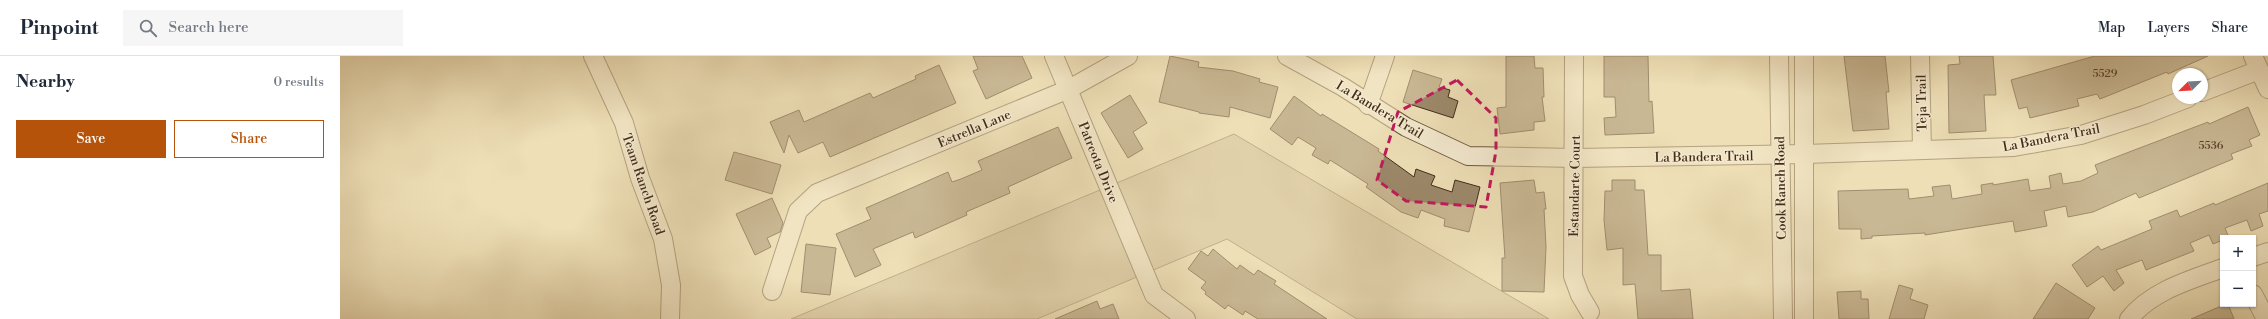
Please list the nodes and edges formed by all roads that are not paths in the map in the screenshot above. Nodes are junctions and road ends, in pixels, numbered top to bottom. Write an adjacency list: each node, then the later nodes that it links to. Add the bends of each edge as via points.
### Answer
1 (593, 56): 26 (street, Team Ranch Road, via 624,123 640,178 663,239 669,271)
2 (1054, 56): 11 (street, Patreota Drive)
3 (1128, 56): 11 (street, Estrella Lane)
4 (1287, 56): 15 (street, La Bandera Trail, via 1343,87)
5 (1385, 56): 15 (street)
6 (1574, 56): 19 (street, Estandarte Court)
7 (1779, 56): 18 (street, Cook Ranch Road)
8 (1804, 56): 17 (street, Cook Ranch Road)
9 (1920, 56): 16 (street, Teja Trail)
10 (2256, 63): 12 (street); 13 (street)
11 (1068, 88): 23 (street, Estrella Lane, via 817,193 798,211); 27 (street, Patreota Drive, via 1154,295)
12 (2208, 89)
13 (2268, 89)
14 (2172, 104): 16 (street, La Bandera Trail, via 2081,135 2014,147)
15 (1368, 105): 19 (street, La Bandera Trail, via 1406,128 1468,156)
16 (1922, 149): 17 (street, La Bandera Trail)
17 (1806, 154): 18 (street, La Bandera Trail); 29 (street, Cook Ranch Road)
18 (1779, 155): 19 (street, La Bandera Trail); 28 (street, Cook Ranch Road)
19 (1575, 158): 25 (street, Estandarte Court, via 1573,276)
20 (2268, 252): 21 (street)
21 (2256, 256)
22 (2220, 269): 30 (street, via 2181,284 2140,305)
23 (772, 292)
24 (2256, 300): 31 (street)
25 (1590, 312)
26 (670, 314)
27 (1186, 319)
28 (1783, 319)
29 (1804, 319)
30 (2129, 319)
31 (2266, 319)

